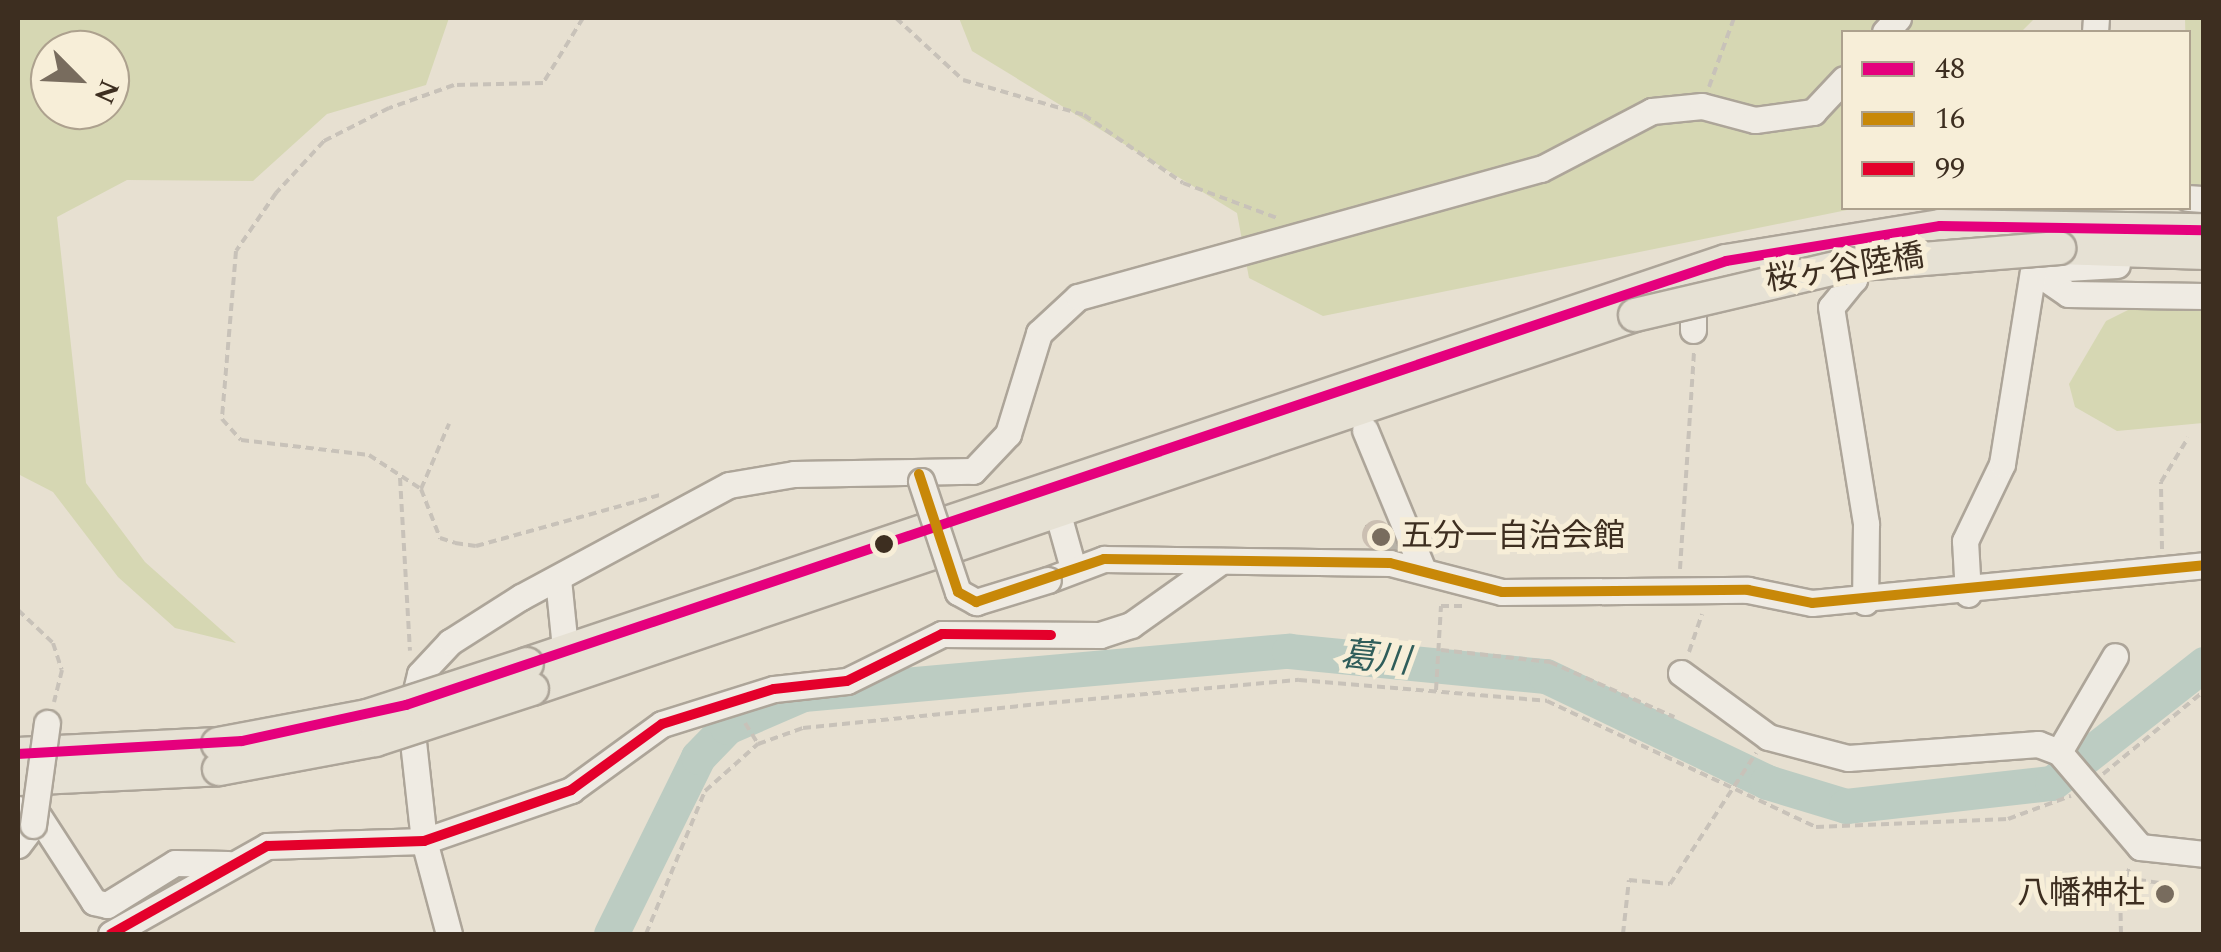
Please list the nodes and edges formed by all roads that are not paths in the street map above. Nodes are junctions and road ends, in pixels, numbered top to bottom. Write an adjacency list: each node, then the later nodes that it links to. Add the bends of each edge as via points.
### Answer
1 (1841, 82): 11 (street, via 1814,112 1755,120 1702,106 1652,111 1541,170 1056,310 993,458 973,470)
2 (2069, 225): 3 (main road); 4 (main road); 8 (main road, 桜ヶ谷陸橋, bridge)
3 (2204, 230)
4 (2204, 253)
5 (2138, 265): 6 (street)
6 (2032, 270): 7 (street, via 2068,294); 18 (street, via 2002,464 1965,542)
7 (2204, 296)
8 (1638, 300): 12 (main road); 21 (main road)
9 (1693, 341): 19 (street, via 1692,284 1819,257 1853,271 1831,307 1866,524)
10 (1366, 430): 14 (street)
11 (920, 477): 16 (street, bridge, via 958,592 976,602); 17 (street, via 794,474 729,484)
12 (1057, 511): 16 (street); 21 (main road)
13 (1222, 561): 14 (street); 16 (street, via 1104,559); 29 (street, via 1131,625 1100,635 942,634 848,681 774,690 662,724 571,790)
14 (1421, 566): 19 (street, via 1502,592 1711,590)
15 (2204, 566): 18 (street)
16 (1073, 568)
17 (558, 579): 21 (street); 29 (street, via 450,642 420,674 410,716)
18 (1968, 594): 19 (street)
19 (1865, 602)
20 (2115, 656): 25 (street)
21 (566, 664): 26 (main road, bridge)
22 (1681, 673): 25 (street, via 1768,738 1848,758 2038,744)
23 (46, 723): 28 (street, bridge)
24 (18, 754): 26 (main road)
25 (2061, 755): 30 (street, via 2140,848)
26 (218, 756): 27 (main road)
27 (18, 779)
28 (23, 826): 31 (street, via 39,817 94,902 107,906 176,862)
29 (424, 842): 31 (street, via 301,839); 33 (street)
30 (2204, 854)
31 (228, 864): 32 (street)
32 (110, 934)
33 (449, 934)

